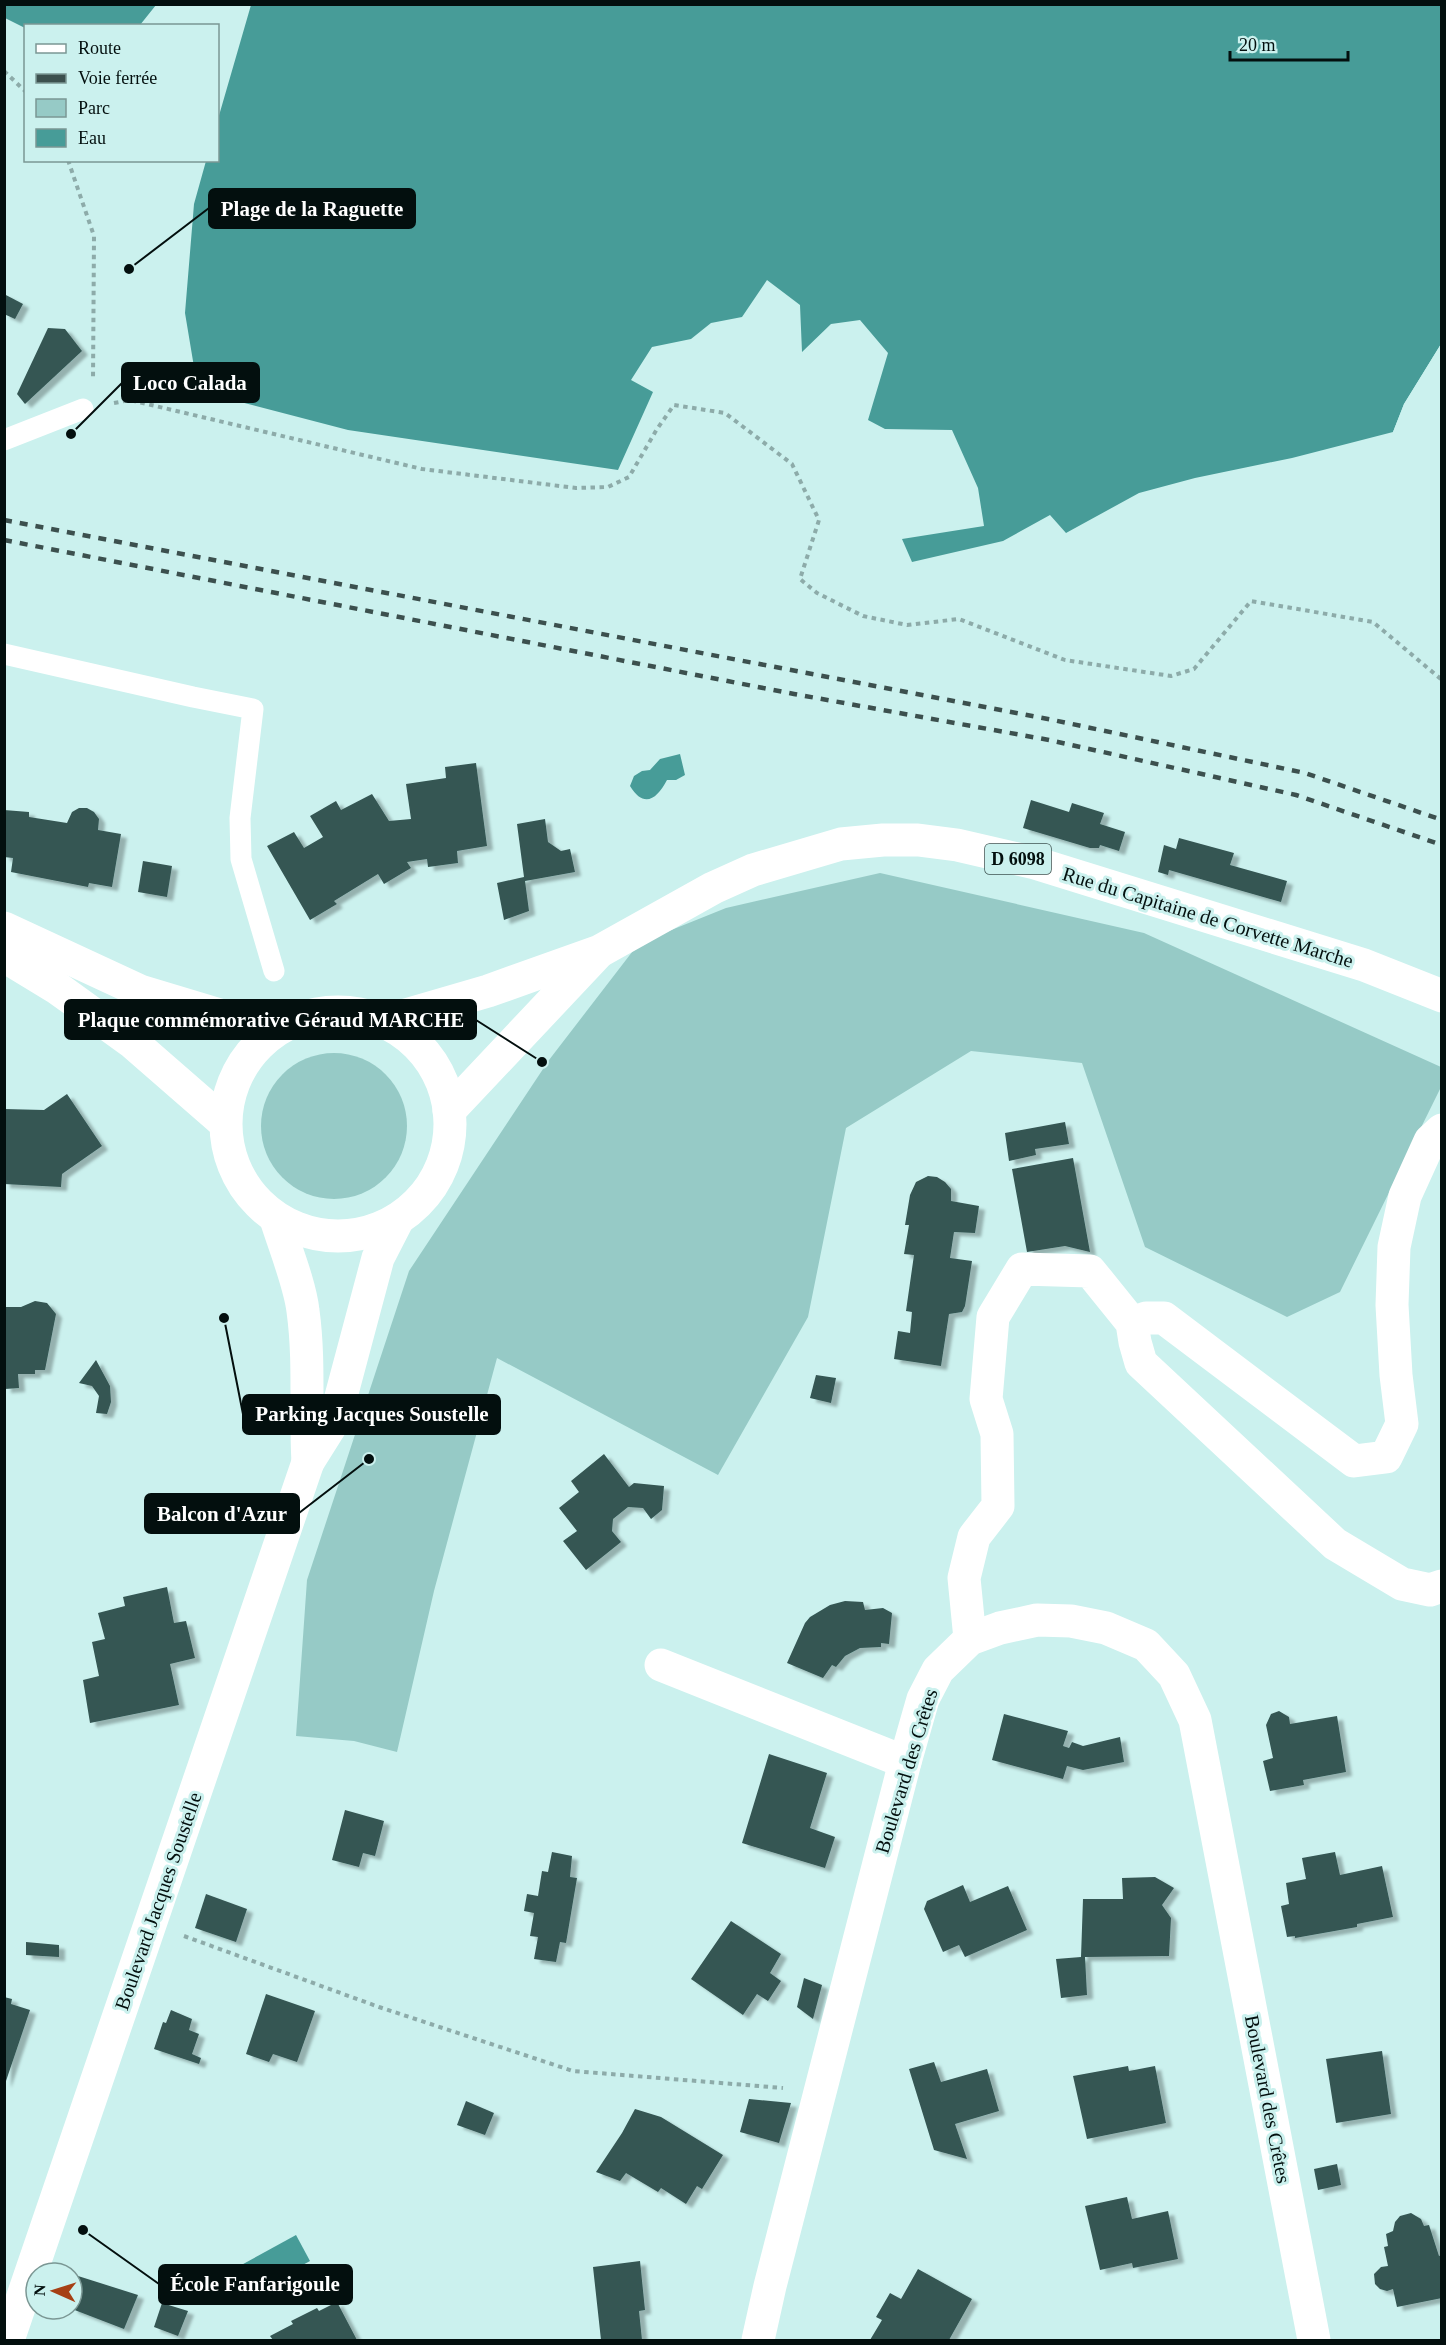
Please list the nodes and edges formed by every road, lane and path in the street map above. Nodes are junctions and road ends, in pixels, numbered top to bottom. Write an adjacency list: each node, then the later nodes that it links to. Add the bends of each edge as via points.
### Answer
1 (4, 71): 2 (path)
2 (24, 90)
3 (69, 162): 4 (path, via 94,236 93,388)
4 (83, 409): 5 (lane); 7 (path, via 130,400 422,469 576,488 608,487 629,477 674,405 725,413 792,464 819,520 800,579 817,593 862,616 907,625 959,619 1065,660 1171,676 1194,669 1251,601 1373,622)
5 (4, 441)
6 (4, 654): 11 (lane, via 253,709 240,818 241,859)
7 (1442, 680)
8 (4, 928): 14 (main road, via 140,991)
9 (600, 951): 12 (main road, Rue du Capitaine de Corvette Marche / D 6098, via 712,888 753,870 842,844 918,840 1035,863 1364,965); 13 (main road, Rue du Capitaine de Corvette Marche / D 6098, via 488,991); 15 (main road, Rue du Capitaine de Corvette Marche / D 6098)
10 (4, 956): 16 (main road, via 132,1042)
11 (274, 971)
12 (1442, 996)
13 (385, 1021): 14 (main road, via 331,1011 301,1017); 15 (main road, via 420,1047 440,1076)
14 (273, 1031): 16 (main road, via 253,1049 238,1072 228,1096)
15 (449, 1111): 19 (main road, via 449,1142 439,1172 422,1198)
16 (225, 1123): 18 (main road, via 231,1160 248,1193)
17 (1442, 1130): 20 (main road, via 1430,1141 1404,1196 1394,1247 1392,1305 1402,1425 1386,1457 1354,1461 1164,1318)
18 (276, 1219): 19 (main road, via 324,1236 350,1236); 21 (main road, Boulevard Jacques Soustelle, via 303,1308 309,1365 305,1415)
19 (398, 1219): 21 (main road, Boulevard Jacques Soustelle, via 378,1258 335,1419)
20 (1132, 1323): 22 (main road, via 1141,1363 1335,1544 1402,1584 1430,1590); 23 (main road, via 1090,1271 1022,1269 993,1317 986,1399 997,1434 998,1506 974,1537 964,1578)
21 (308, 1462): 26 (main road, Boulevard Jacques Soustelle)
22 (1442, 1586)
23 (970, 1640): 25 (main road, Boulevard des Crêtes, via 938,1670 923,1699); 30 (main road, Boulevard des Crêtes, via 1037,1620 1071,1621 1107,1629 1146,1645 1174,1675 1195,1720)
24 (661, 1665): 25 (main road)
25 (905, 1762): 27 (main road, Boulevard des Crêtes)
26 (150, 1924): 27 (path, via 379,2007 573,2071 791,2088); 28 (main road, Boulevard Jacques Soustelle)
27 (818, 2097): 29 (main road, Boulevard des Crêtes)
28 (8, 2340)
29 (758, 2340)
30 (1314, 2340)

